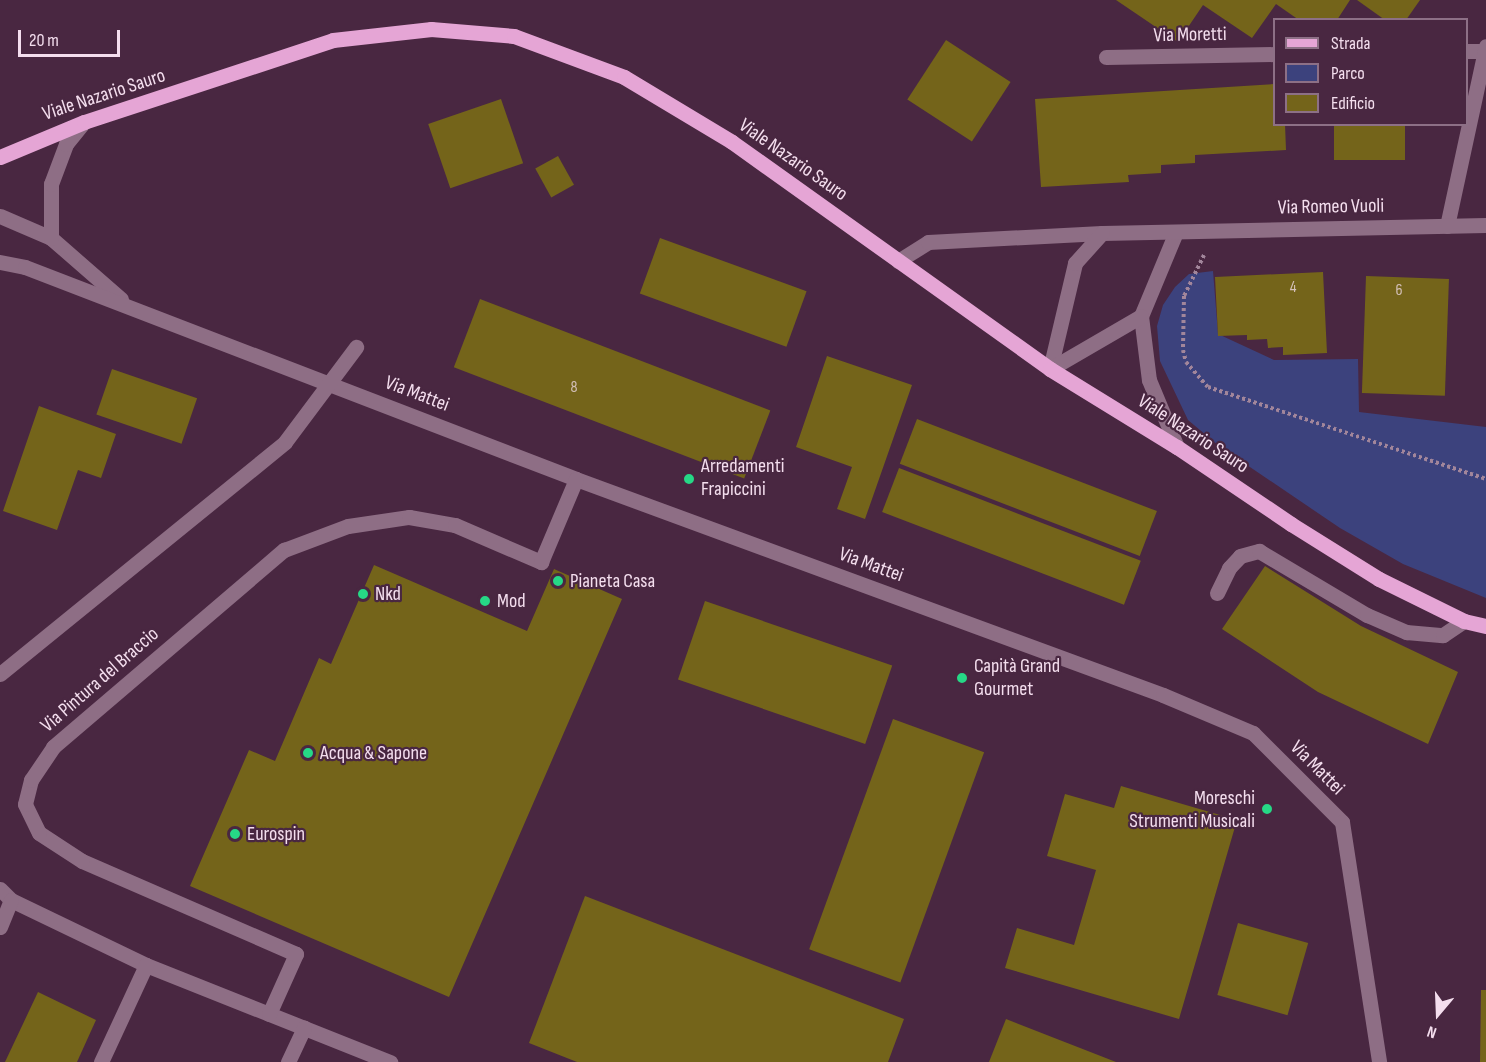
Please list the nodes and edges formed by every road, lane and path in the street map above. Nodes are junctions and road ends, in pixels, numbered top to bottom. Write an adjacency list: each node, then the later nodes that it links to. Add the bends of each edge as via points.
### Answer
1 (1485, 48): 2 (street); 9 (street)
2 (1468, 51)
3 (1273, 54): 4 (street, Via Moretti)
4 (1106, 57)
5 (84, 122): 6 (main road, Viale Nazario Sauro); 13 (street, via 66,144 51,184); 14 (main road, Viale Nazario Sauro, via 333,40 430,29 514,36 624,77 732,142)
6 (0, 157)
7 (0, 216): 13 (street)
8 (1486, 225): 9 (street, Via Romeo Vuoli)
9 (1447, 226): 10 (street, Via Romeo Vuoli)
10 (1209, 231): 11 (street, Via Romeo Vuoli); 23 (path, via 1202,264 1184,296 1182,330 1186,362 1208,387)
11 (1176, 232): 12 (street, Via Romeo Vuoli); 17 (street)
12 (1102, 233): 14 (street, Via Romeo Vuoli, via 928,242); 19 (street, via 1075,263)
13 (51, 238): 16 (street)
14 (898, 261): 19 (main road, Viale Nazario Sauro)
15 (0, 262): 16 (street, Via Mattei, via 25,267)
16 (130, 307): 20 (street, Via Mattei)
17 (1141, 316): 19 (street); 21 (street, via 1149,380)
18 (356, 347): 20 (street)
19 (1050, 369): 21 (main road, Viale Nazario Sauro)
20 (329, 382): 22 (street, Via Mattei); 27 (street, via 285,442)
21 (1177, 447): 25 (main road, Viale Nazario Sauro, via 1379,579)
22 (576, 479): 31 (street, Via Pintura del Braccio, via 541,562 455,525 409,517 348,526 284,550 53,747 31,780 25,804 39,833 82,861 296,954); 36 (street, Via Mattei, via 1163,695 1252,733 1342,822)
23 (1486, 479)
24 (1217, 593): 25 (street, via 1229,568 1240,556 1259,551 1367,615 1406,632 1443,635)
25 (1464, 621): 26 (main road, Viale Nazario Sauro)
26 (1486, 626)
27 (0, 674)
28 (6, 895): 29 (street); 30 (street)
29 (0, 927)
30 (146, 965): 31 (street); 33 (street)
31 (269, 1014): 32 (street)
32 (304, 1028): 34 (street); 35 (street)
33 (101, 1062)
34 (288, 1062)
35 (390, 1062)
36 (1378, 1062)

